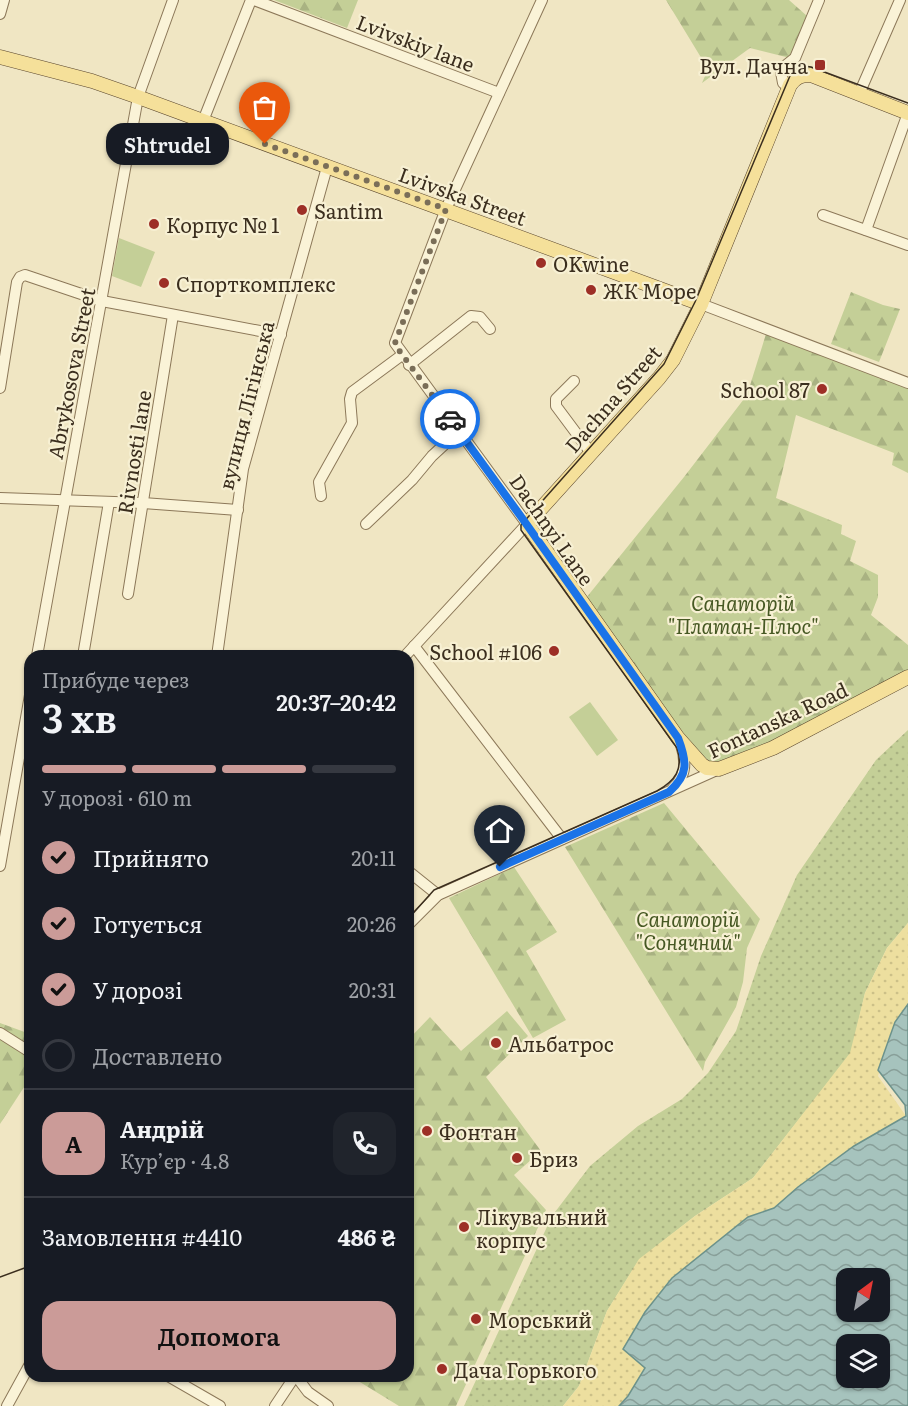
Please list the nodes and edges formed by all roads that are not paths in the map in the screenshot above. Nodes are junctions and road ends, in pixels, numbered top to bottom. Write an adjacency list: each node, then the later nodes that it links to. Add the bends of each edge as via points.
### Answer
1 (4, 0): 7 (street)
2 (173, 0): 12 (street, Abrykosova Street)
3 (252, 0): 10 (street, Lvivskiy lane); 14 (street)
4 (542, 0): 10 (street)
5 (819, 0): 9 (street, Dachna Street, via 795,58 781,72 783,83)
6 (900, 0): 11 (street)
7 (0, 14)
8 (0, 57): 12 (main road, Lvivska Street)
9 (789, 87): 11 (main road, via 798,76 811,75); 21 (main road, Dachna Street)
10 (499, 93): 16 (street)
11 (859, 94): 13 (main road)
12 (138, 97): 14 (main road, Lvivska Street); 20 (street, Abrykosova Street)
13 (908, 113): 18 (street)
14 (203, 121): 15 (main road, Lvivska Street)
15 (327, 166): 16 (main road, Lvivska Street); 24 (street, вулиця Лігінська)
16 (446, 209): 21 (main road, Lvivska Street); 25 (street, via 395,340)
17 (823, 215): 18 (street)
18 (866, 230): 19 (street)
19 (908, 244)
20 (102, 301): 22 (street); 29 (street, via 28,274 20,277); 34 (street, Abrykosova Street)
21 (701, 304): 28 (street, Lvivska Street); 31 (main road, Dachna Street, via 660,378)
22 (173, 315): 24 (street); 36 (street, Rivnosti lane)
23 (490, 329): 26 (street, via 480,317 471,316)
24 (281, 334): 37 (street, вулиця Лігінська, via 243,469)
25 (402, 355): 26 (street, Dachnyi Lane); 32 (street, via 352,392 352,423 319,482)
26 (410, 365): 30 (street, Dachnyi Lane)
27 (574, 381): 31 (street, via 556,399 556,406)
28 (908, 383)
29 (0, 388)
30 (459, 431): 38 (street); 39 (street, Dachnyi Lane)
31 (591, 453): 39 (main road, Dachna Street)
32 (321, 496)
33 (0, 498): 34 (street)
34 (64, 500): 35 (street); 42 (street, Abrykosova Street)
35 (109, 502): 36 (street); 43 (street)
36 (143, 503): 37 (street); 40 (street, Rivnosti lane)
37 (237, 510): 44 (street, вулиця Лігінська)
38 (366, 524)
39 (526, 524): 41 (street, Dachna Street); 48 (main road, Dachnyi Lane)
40 (128, 594)
41 (414, 646): 45 (street, Dachna Street); 51 (street)
42 (38, 650)
43 (84, 650)
44 (218, 650)
45 (410, 650)
46 (907, 679): 49 (main road, Fontanska Road, via 773,748)
47 (24, 729): 52 (street)
48 (678, 738): 49 (main road, Dachnyi Lane, via 702,765); 50 (street, Dachnyi Lane, via 685,756 684,771)
49 (719, 769): 50 (street, Fontanska Road)
50 (669, 792): 51 (street, Fontanska Road)
51 (562, 839): 54 (street, Fontanska Road)
52 (0, 866)
53 (414, 876): 54 (street)
54 (438, 895): 55 (street, Fontanska Road)
55 (414, 919)
56 (0, 1033): 57 (street)
57 (24, 1048)
58 (24, 1375): 62 (street)
59 (178, 1382): 63 (street)
60 (292, 1382): 64 (street)
61 (300, 1382): 65 (street)
62 (7, 1406)
63 (220, 1406)
64 (274, 1406)
65 (328, 1406)

